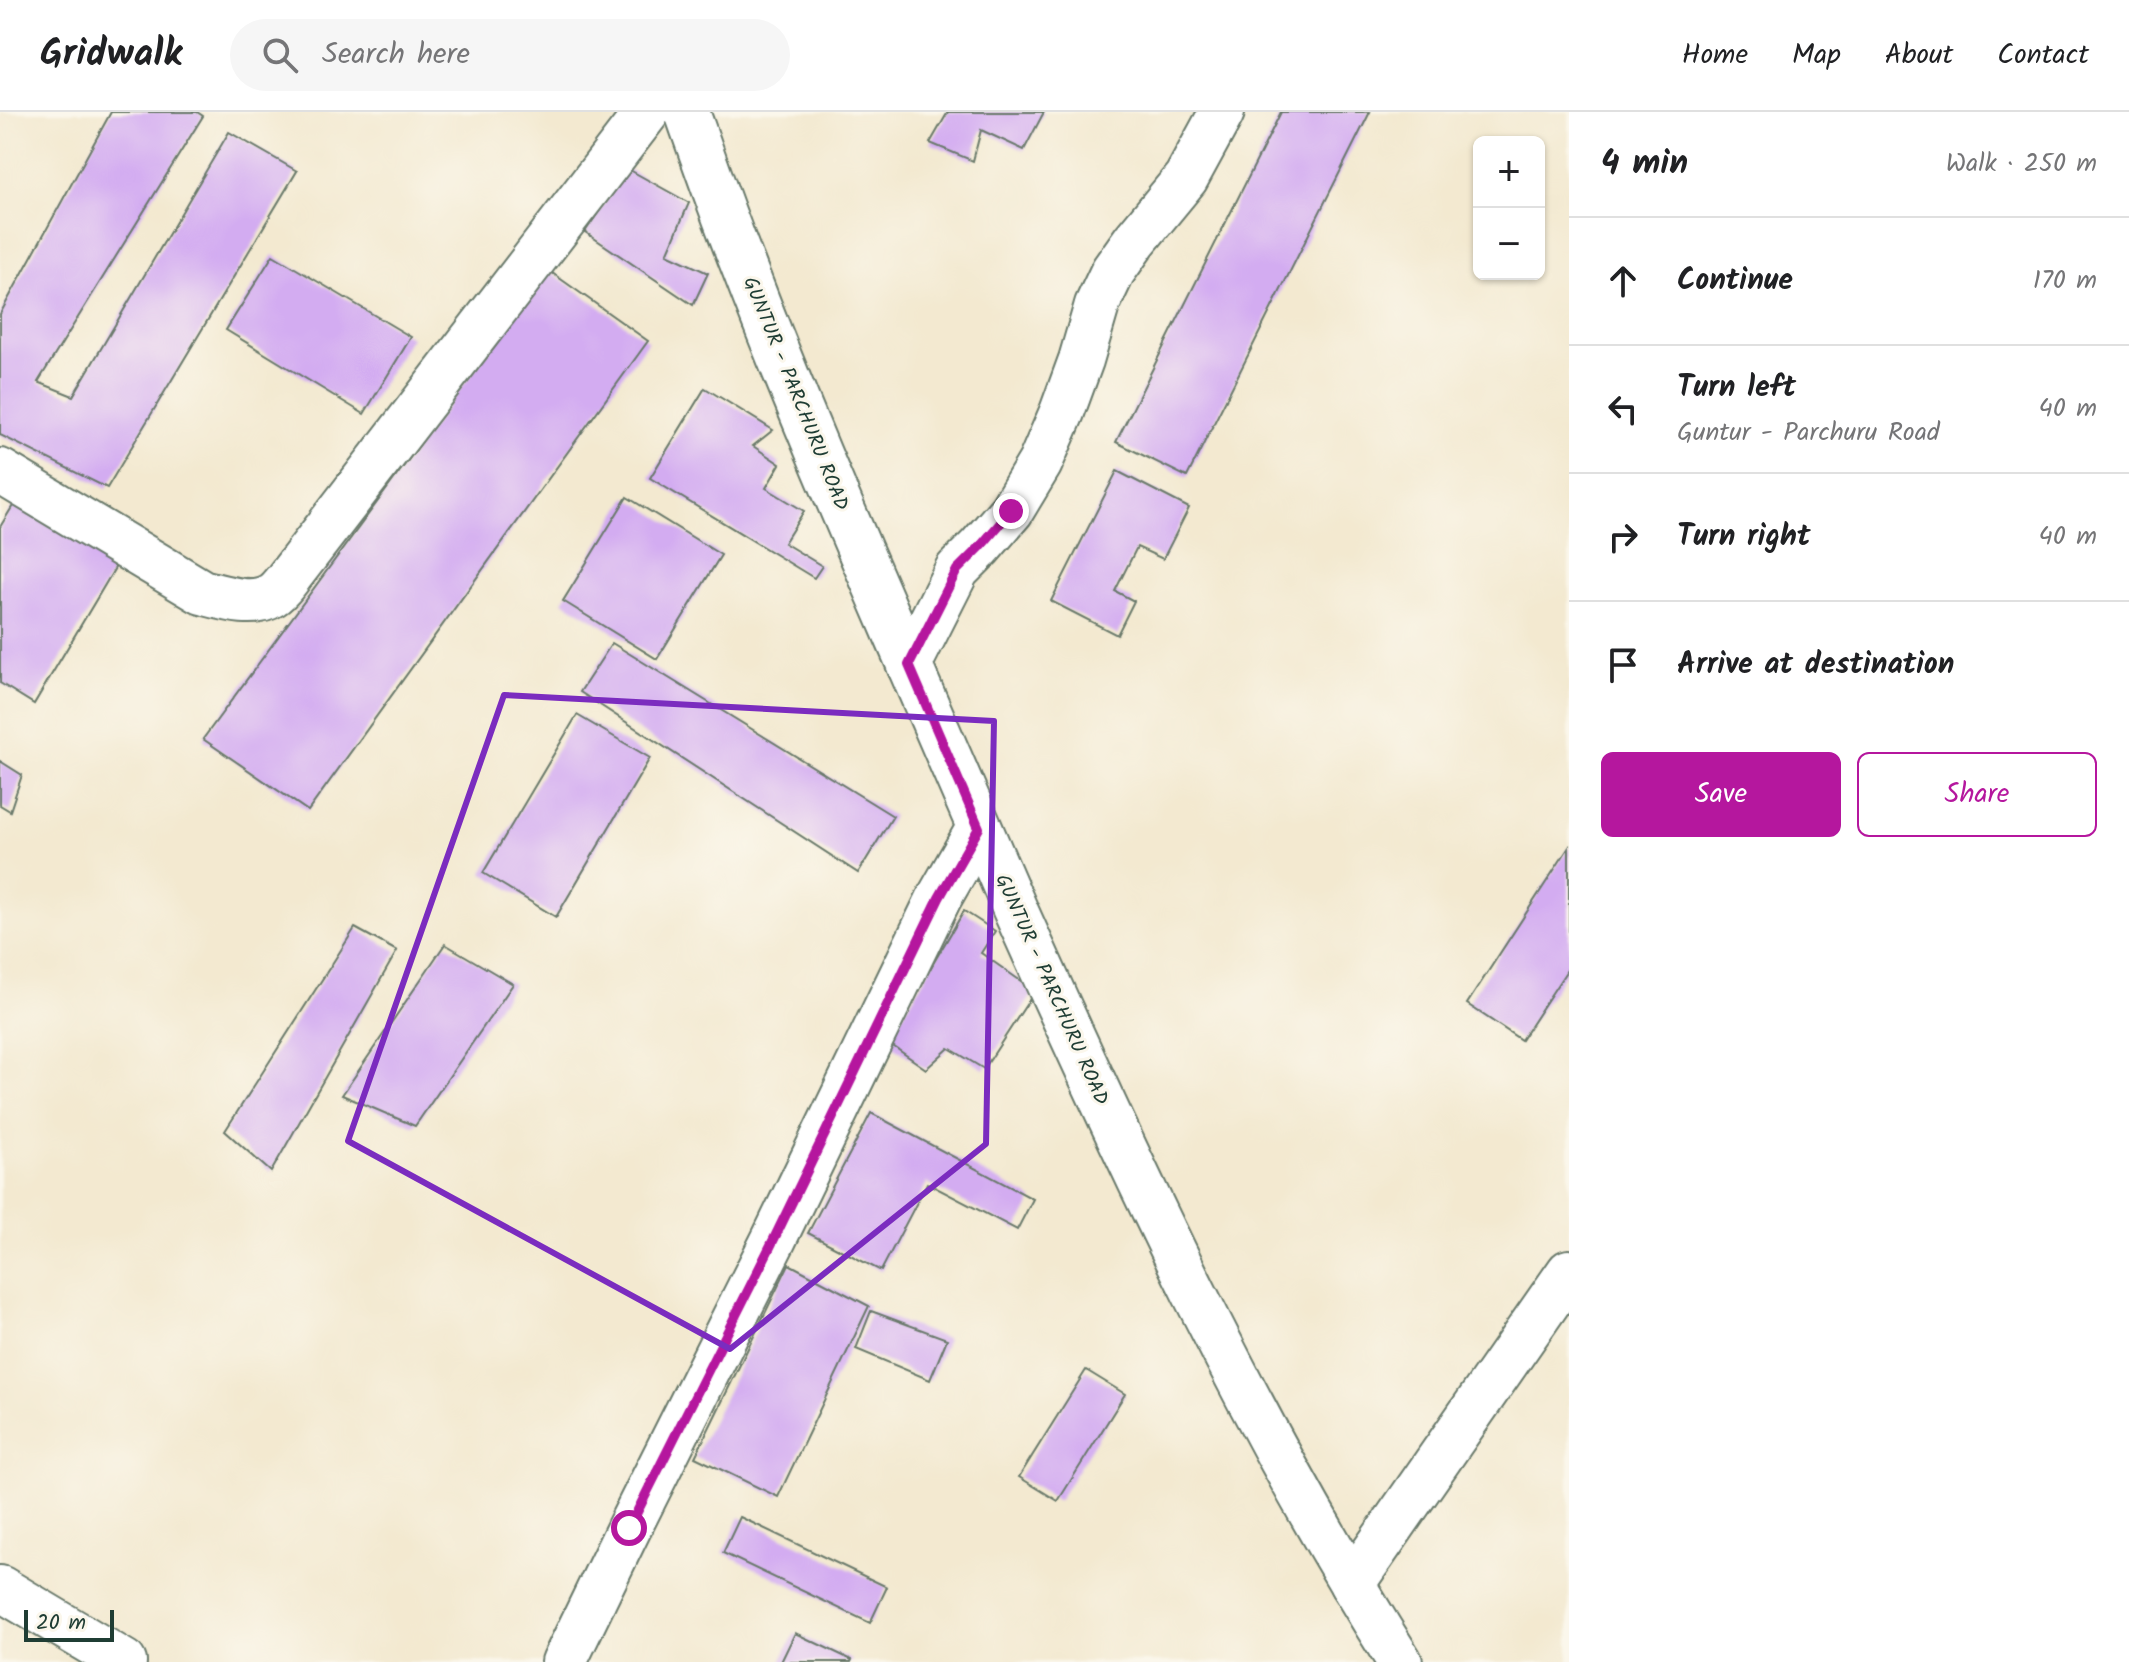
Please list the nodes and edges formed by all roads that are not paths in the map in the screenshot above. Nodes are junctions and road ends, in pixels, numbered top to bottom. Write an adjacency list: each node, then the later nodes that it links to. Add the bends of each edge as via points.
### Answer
1 (647, 112): 4 (main road, via 270,597 252,601 202,592)
2 (687, 112): 5 (main road, GUNTUR - PARCHURU ROAD, via 821,462)
3 (1222, 112): 5 (main road, via 1186,178 1113,271 1040,463 1011,511 957,570)
4 (0, 471)
5 (909, 665): 6 (main road, GUNTUR - PARCHURU ROAD)
6 (979, 828): 8 (main road, GUNTUR - PARCHURU ROAD, via 1112,1127 1197,1301); 11 (main road, via 939,898)
7 (1569, 1272): 8 (main road)
8 (1352, 1584): 12 (main road, GUNTUR - PARCHURU ROAD)
9 (0, 1588): 10 (main road)
10 (124, 1662)
11 (564, 1662)
12 (1400, 1662)

